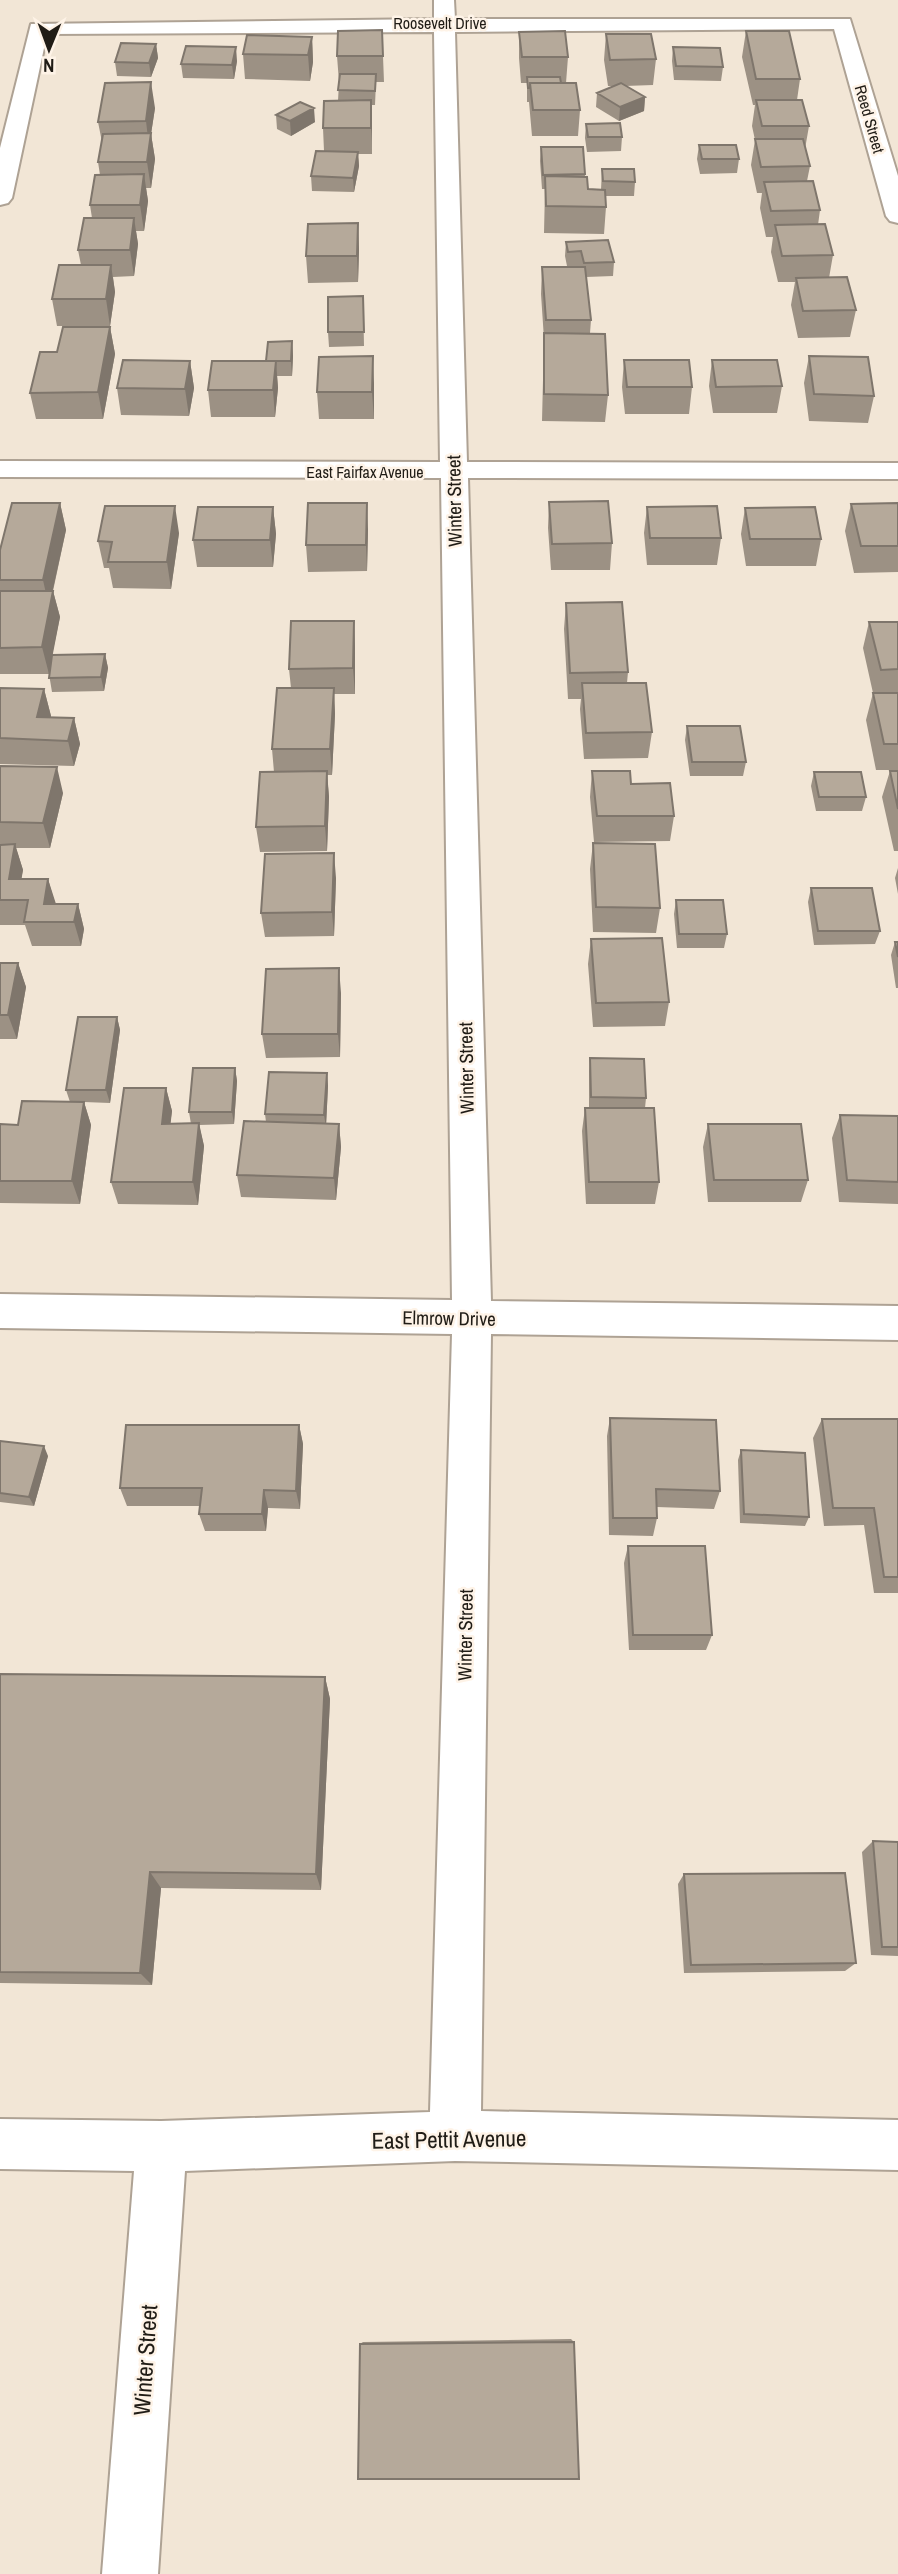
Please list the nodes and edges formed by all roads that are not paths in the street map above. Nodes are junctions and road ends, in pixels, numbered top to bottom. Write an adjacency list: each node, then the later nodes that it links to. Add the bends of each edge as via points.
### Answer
1 (444, 12): 2 (street, Roosevelt Drive); 3 (street, Roosevelt Drive, via 38,28); 7 (street, Winter Street)
2 (842, 23): 4 (street, Reed Street)
3 (0, 198)
4 (898, 216)
5 (0, 469): 7 (street, East Fairfax Avenue)
6 (898, 471): 7 (street, East Fairfax Avenue)
7 (453, 472): 9 (street, Winter Street)
8 (0, 1311): 9 (street, Elmrow Drive)
9 (472, 1318): 10 (street, Elmrow Drive); 11 (street, Winter Street)
10 (898, 1322)
11 (455, 2137): 13 (street, East Pettit Avenue); 14 (street, East Pettit Avenue)
12 (0, 2144): 14 (street, East Pettit Avenue)
13 (898, 2145)
14 (161, 2146): 15 (street, Winter Street)
15 (130, 2574)

